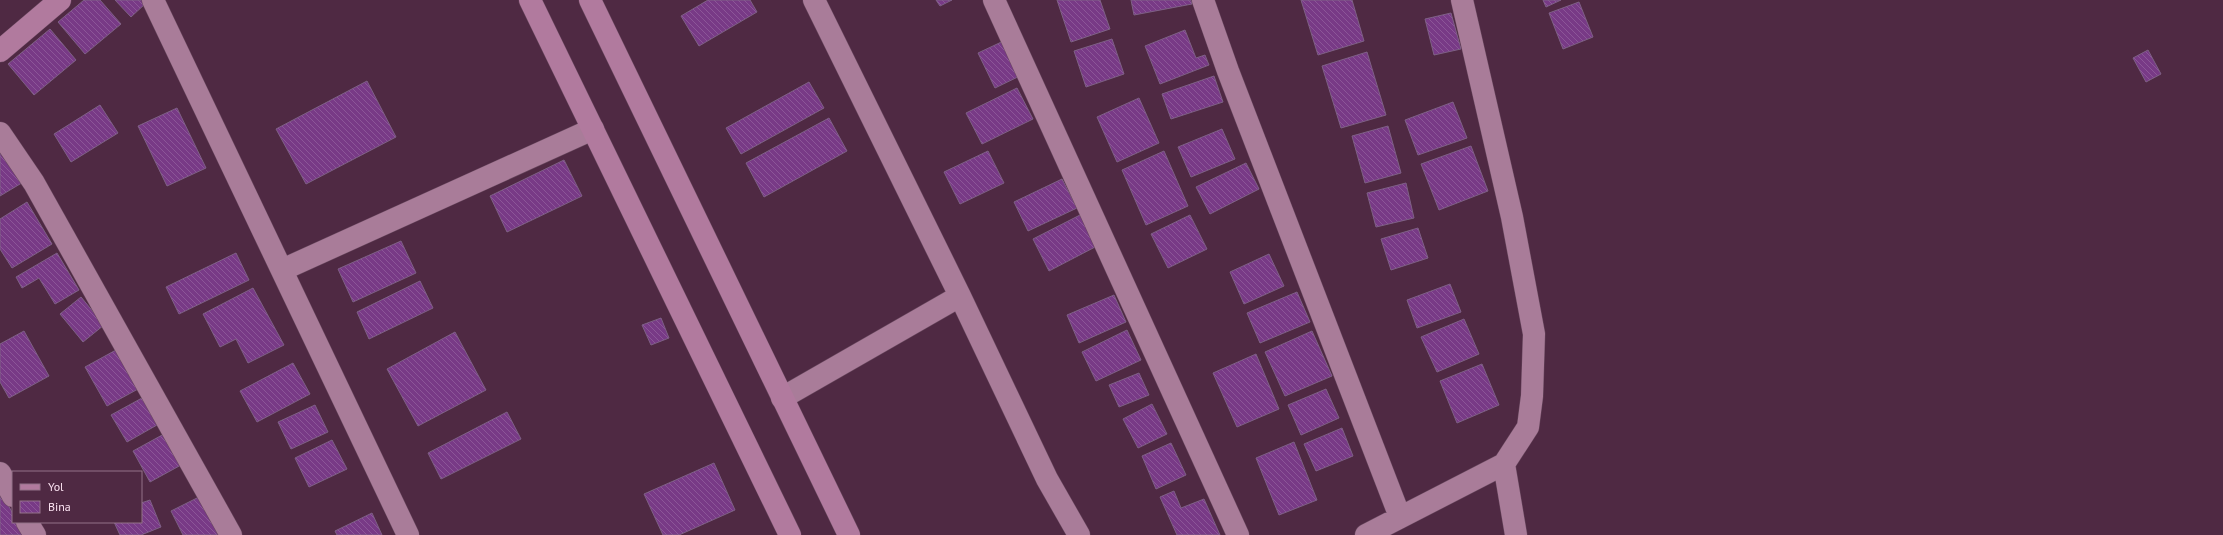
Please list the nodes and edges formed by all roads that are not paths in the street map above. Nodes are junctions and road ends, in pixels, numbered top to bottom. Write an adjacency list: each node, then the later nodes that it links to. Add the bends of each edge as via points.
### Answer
1 (60, 0): 9 (main road)
2 (153, 0): 12 (street)
3 (530, 0): 10 (main road)
4 (590, 0): 14 (main road)
5 (814, 0): 13 (street)
6 (994, 0): 26 (street)
7 (1203, 0): 18 (street)
8 (1462, 0): 15 (street, via 1512,217 1534,334 1528,428)
9 (0, 51)
10 (592, 129): 12 (street); 23 (main road)
11 (0, 133): 21 (street, via 34,183)
12 (282, 270): 22 (street)
13 (960, 296): 14 (street); 25 (street, via 1047,479)
14 (782, 398): 24 (main road)
15 (1504, 464): 18 (street); 28 (street)
16 (0, 473): 17 (street)
17 (12, 494)
18 (1400, 517): 27 (street)
19 (28, 523): 20 (street)
20 (35, 535)
21 (231, 535)
22 (408, 535)
23 (790, 535)
24 (849, 535)
25 (1079, 535)
26 (1238, 535)
27 (1366, 535)
28 (1516, 535)

